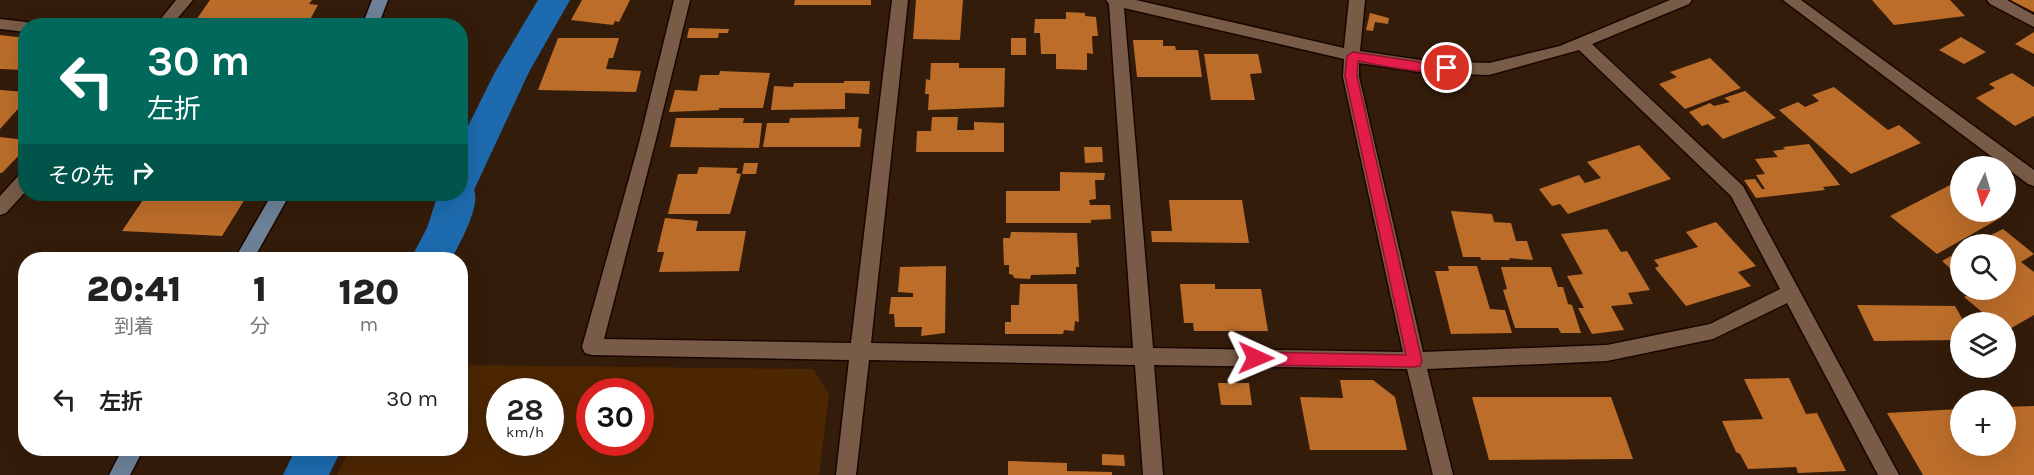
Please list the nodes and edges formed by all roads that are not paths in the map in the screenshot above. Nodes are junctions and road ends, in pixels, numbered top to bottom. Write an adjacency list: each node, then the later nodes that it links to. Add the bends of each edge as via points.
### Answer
1 (185, 0): 10 (street)
2 (380, 0): 11 (main road)
3 (682, 0): 23 (street, via 592,347)
4 (900, 0): 23 (street)
5 (1115, 0): 16 (street); 24 (street)
6 (1357, 0): 16 (street)
7 (1684, 0): 15 (street)
8 (1791, 0): 17 (street)
9 (1995, 0): 12 (street)
10 (169, 18)
11 (373, 18)
12 (2034, 22)
13 (0, 24): 14 (street)
14 (18, 26)
15 (1581, 43): 16 (street, via 1489,69 1426,67); 22 (street, via 1737,191)
16 (1353, 56): 25 (street, via 1351,76)
17 (2034, 178)
18 (18, 188): 20 (street)
19 (277, 201): 21 (main road)
20 (0, 208)
21 (248, 252)
22 (1791, 292): 25 (street, via 1713,331 1607,353); 31 (street)
23 (860, 352): 24 (street); 28 (street)
24 (1143, 356): 25 (street); 29 (street)
25 (1414, 361): 30 (street)
26 (129, 456): 27 (main road)
27 (118, 475)
28 (846, 475)
29 (1153, 475)
30 (1443, 475)
31 (1889, 475)

